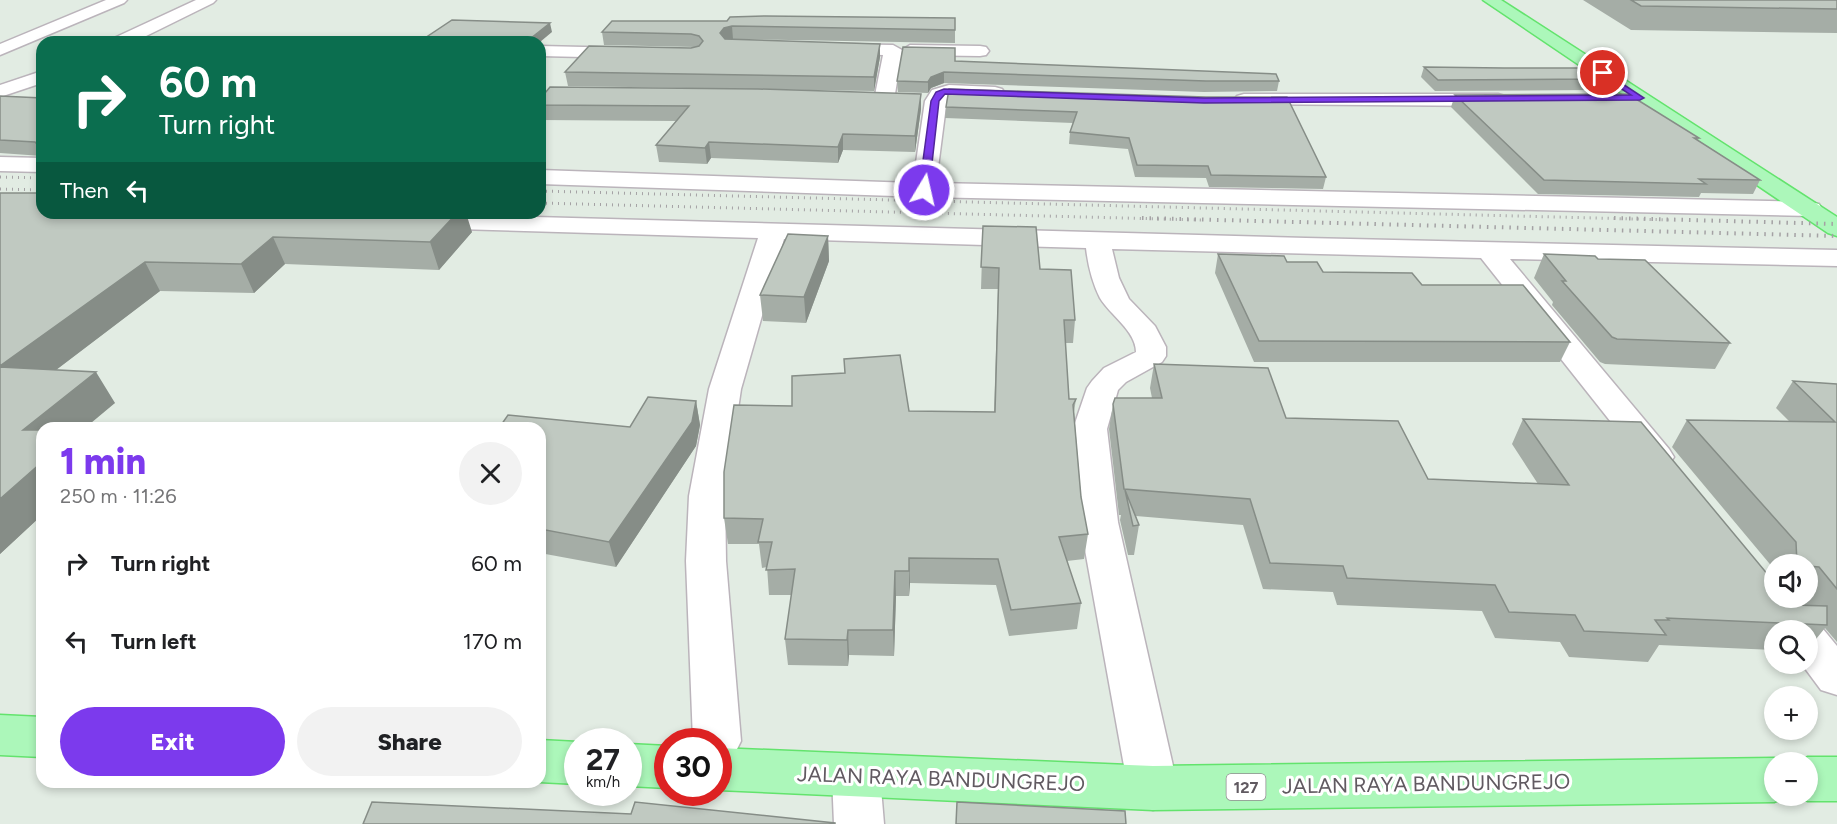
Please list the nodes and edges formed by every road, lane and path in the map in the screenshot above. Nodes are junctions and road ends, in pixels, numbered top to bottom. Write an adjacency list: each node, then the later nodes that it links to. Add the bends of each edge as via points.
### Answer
1 (119, 0): 7 (street)
2 (208, 0): 4 (street)
3 (1491, 0): 15 (main road)
4 (133, 36)
5 (814, 48): 6 (street)
6 (893, 50): 9 (street); 17 (street)
7 (0, 51)
8 (546, 51): 10 (street)
9 (980, 51)
10 (648, 53)
11 (36, 79): 12 (street)
12 (0, 91)
13 (1019, 95): 20 (street, via 944,91)
14 (1607, 98): 15 (street)
15 (1640, 98): 25 (main road)
16 (862, 99): 17 (street)
17 (884, 100): 20 (street)
18 (1227, 100): 19 (street)
19 (1519, 100)
20 (918, 101): 24 (street)
21 (0, 164): 22 (street)
22 (36, 165)
23 (546, 177): 24 (street)
24 (924, 190): 25 (street)
25 (1810, 209): 27 (main road)
26 (395, 220): 28 (street)
27 (1837, 228)
28 (772, 232): 29 (street); 35 (street, via 725,389 707,496 706,561)
29 (1098, 240): 30 (street); 45 (street, via 1101,264 1114,298 1153,348 1151,356 1115,375 1103,388 1090,429 1099,522)
30 (1490, 252): 31 (street); 32 (street)
31 (1837, 258)
32 (1678, 482)
33 (1818, 654): 34 (street)
34 (1837, 677)
35 (716, 728)
36 (0, 735): 37 (main road)
37 (36, 737)
38 (546, 761): 39 (main road)
39 (564, 762)
40 (732, 770): 41 (main road, JALAN RAYA BANDUNGREJO / 127)
41 (856, 776): 45 (main road, JALAN RAYA BANDUNGREJO / 127); 46 (street)
42 (1818, 779): 43 (main road)
43 (1837, 779)
44 (1764, 780): 45 (main road, JALAN RAYA BANDUNGREJO / 127)
45 (1153, 788)
46 (859, 824)

